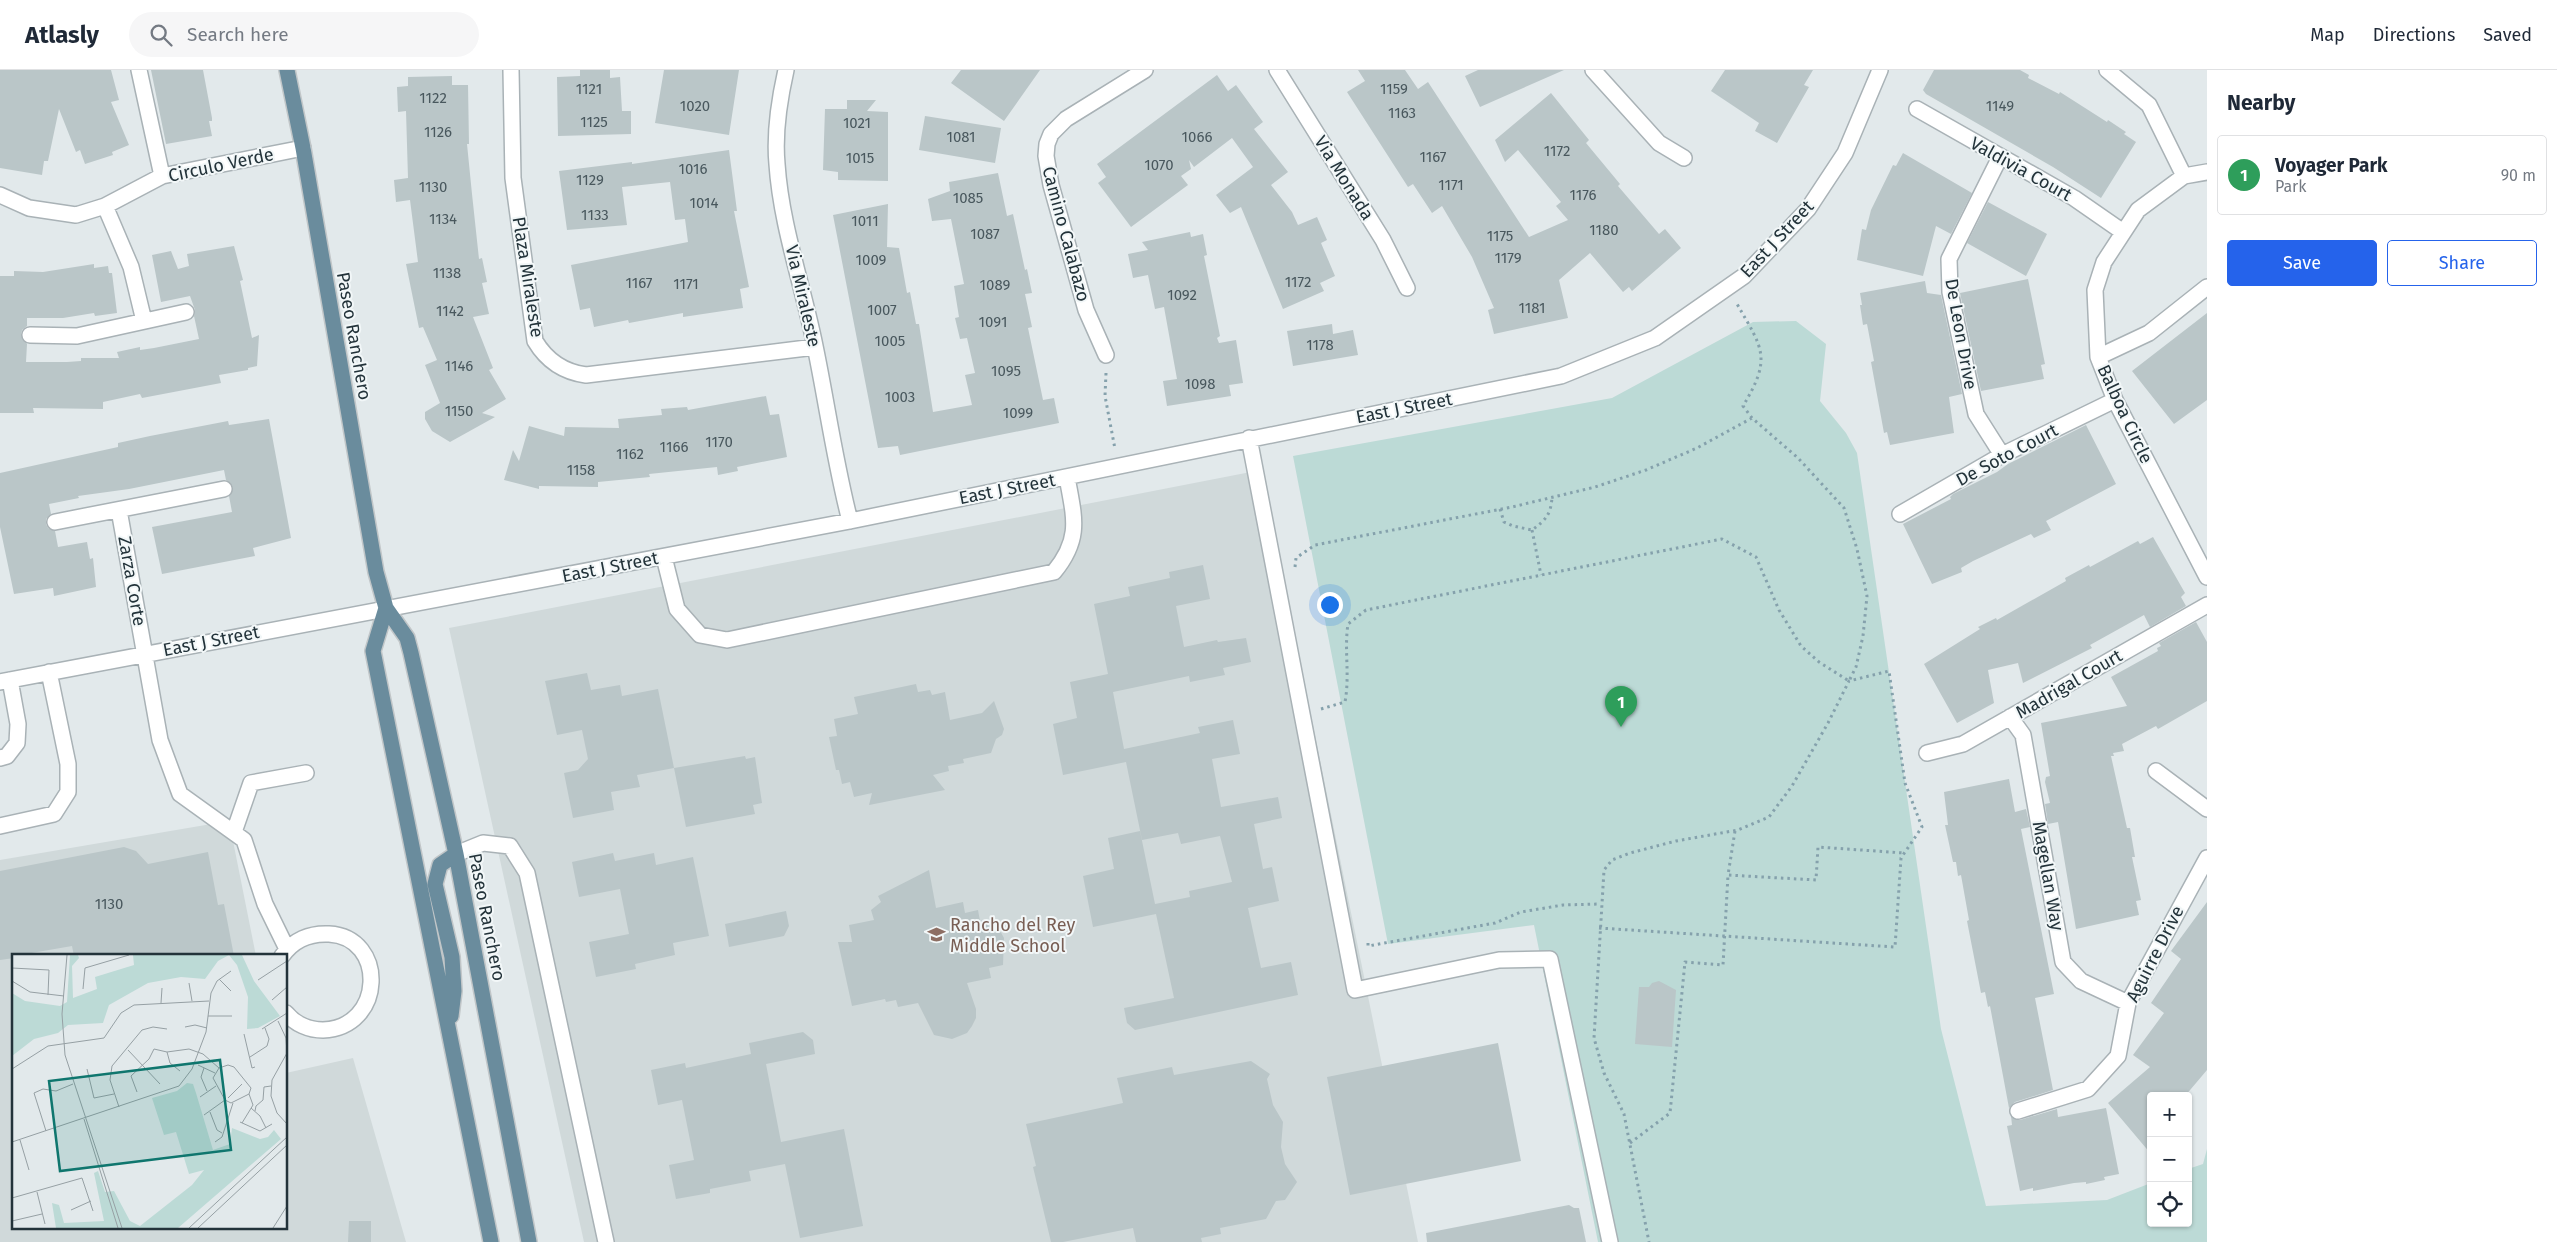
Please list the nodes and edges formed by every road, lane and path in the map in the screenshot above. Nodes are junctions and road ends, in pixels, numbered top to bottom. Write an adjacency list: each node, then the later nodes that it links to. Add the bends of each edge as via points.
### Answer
1 (139, 70): 15 (street)
2 (287, 70): 11 (main road, Paseo Ranchero)
3 (511, 70): 26 (street, Plaza Miraleste, via 513,178 535,341 547,358 565,370 586,375)
4 (786, 70): 26 (street, Via Miraleste, via 776,130 777,163 781,195)
5 (1145, 70): 27 (street, Camino Calabazo, via 1066,119 1054,130 1047,144 1051,185 1086,310)
6 (1277, 70): 21 (street, Via Monada, via 1382,240)
7 (1593, 70): 13 (street, via 1659,144)
8 (1880, 70): 31 (street, East J Street, via 1845,153 1808,209 1744,276 1655,338 1561,376)
9 (2107, 70): 16 (street, via 2149,105)
10 (1917, 110): 12 (street, Valdivia Court)
11 (303, 148): 15 (street, Circulo Verde); 48 (main road, Paseo Ranchero, via 374,563)
12 (2000, 157): 19 (street, Valdivia Court, via 2074,198); 32 (street, De Leon Drive, via 1949,259 1950,292 1976,414)
13 (1684, 158)
14 (2207, 172): 16 (street, Balboa Circle)
15 (162, 176): 18 (street, Circulo Verde)
16 (2184, 176): 19 (street, Balboa Circle, via 2138,210)
17 (0, 194): 18 (street, Circulo Verde, via 29,208 76,215)
18 (105, 206): 24 (street, via 131,267)
19 (2123, 232): 28 (street, Balboa Circle, via 2104,262 2095,290)
20 (2207, 287): 28 (street, via 2150,333)
21 (1407, 288)
22 (1738, 306): 30 (path, via 1762,351 1757,383 1743,406)
23 (186, 312): 24 (street)
24 (144, 321): 25 (street, via 77,336)
25 (30, 335)
26 (815, 347): 40 (street, Via Miraleste)
27 (1106, 355): 33 (path, via 1105,396)
28 (2098, 357): 29 (street, Balboa Circle)
29 (2115, 400): 32 (street, De Soto Court); 46 (street, Balboa Circle)
30 (1752, 418): 36 (path, via 1697,448 1646,470); 52 (path, via 1798,458 1844,508 1867,596 1863,636 1856,667)
31 (1249, 438): 33 (street, East J Street); 82 (street, via 1355,990 1499,960 1550,959)
32 (2002, 454): 39 (street, De Soto Court)
33 (1119, 466): 34 (street, East J Street)
34 (1067, 477): 40 (street, East J Street); 43 (street, via 1074,523 1068,555 1054,572 727,640 700,635 678,609)
35 (224, 489): 38 (street)
36 (1552, 497): 37 (path); 42 (path, via 1551,510 1545,521)
37 (1500, 509): 42 (path, via 1504,522); 45 (path, via 1315,545 1296,558)
38 (119, 510): 41 (street); 49 (street, Zarza Corte)
39 (1900, 514)
40 (850, 521): 43 (street, East J Street)
41 (55, 522)
42 (1532, 530): 44 (path)
43 (664, 557): 48 (street, East J Street)
44 (1541, 575): 52 (path, via 1722,540 1756,557 1779,610 1802,646 1819,662); 54 (path, via 1366,610 1348,624 1345,702)
45 (1294, 576)
46 (2207, 578)
47 (2207, 605): 55 (street, Madrigal Court)
48 (386, 608): 49 (street, East J Street); 66 (main road, Paseo Ranchero, via 407,638); 76 (main road, via 374,651)
49 (145, 653): 50 (street, East J Street); 64 (street, Zarza Corte, via 160,740 180,794)
50 (49, 672): 51 (street, East J Street); 62 (street, via 68,764 68,792 54,814)
51 (5, 681): 58 (street, via 18,724 17,743 7,756)
52 (1849, 681): 63 (path, via 1792,786 1768,816); 65 (path, via 1889,671 1905,782 1922,827)
53 (1319, 700): 54 (path)
54 (1321, 709): 56 (path)
55 (2010, 717): 57 (street, Madrigal Court, via 1963,744); 74 (street, Magellan Way, via 2023,735 2063,962 2081,981)
56 (1323, 719)
57 (1927, 753)
58 (0, 758)
59 (2156, 771): 61 (street)
60 (306, 773): 64 (street, via 251,783)
61 (2207, 809)
62 (0, 826)
63 (1735, 830): 68 (path); 69 (path, via 1676,841 1612,860 1604,870)
64 (234, 832): 73 (street, Zarza Corte, via 244,840)
65 (1904, 853): 68 (path, via 1818,847 1816,880); 72 (path, via 1901,858 1895,948)
66 (456, 854): 76 (main road, via 440,865 435,884 452,957 454,991); 80 (main road, Paseo Ranchero); 81 (street, via 483,843 510,846 527,873)
67 (2207, 858): 74 (street, Aguirre Drive)
68 (1728, 875): 72 (path)
69 (1600, 904): 70 (path); 71 (path, via 1520,912 1494,924 1368,946)
70 (1599, 928): 72 (path); 78 (path, via 1594,1038 1604,1073 1624,1114)
71 (1366, 936)
72 (1724, 937): 78 (path, via 1723,965 1685,962 1670,1113)
73 (285, 952): 75 (street, via 300,939 334,934 350,941 362,952 370,967 372,984 359,1015 333,1030 303,1026)
74 (2128, 1003): 77 (street, Aguirre Drive, via 2118,1056 2088,1088)
75 (288, 1015)
76 (449, 1031): 79 (main road)
77 (2018, 1111)
78 (1630, 1143): 83 (path)
79 (491, 1242)
80 (529, 1242)
81 (606, 1242)
82 (1610, 1242)
83 (1649, 1242)

